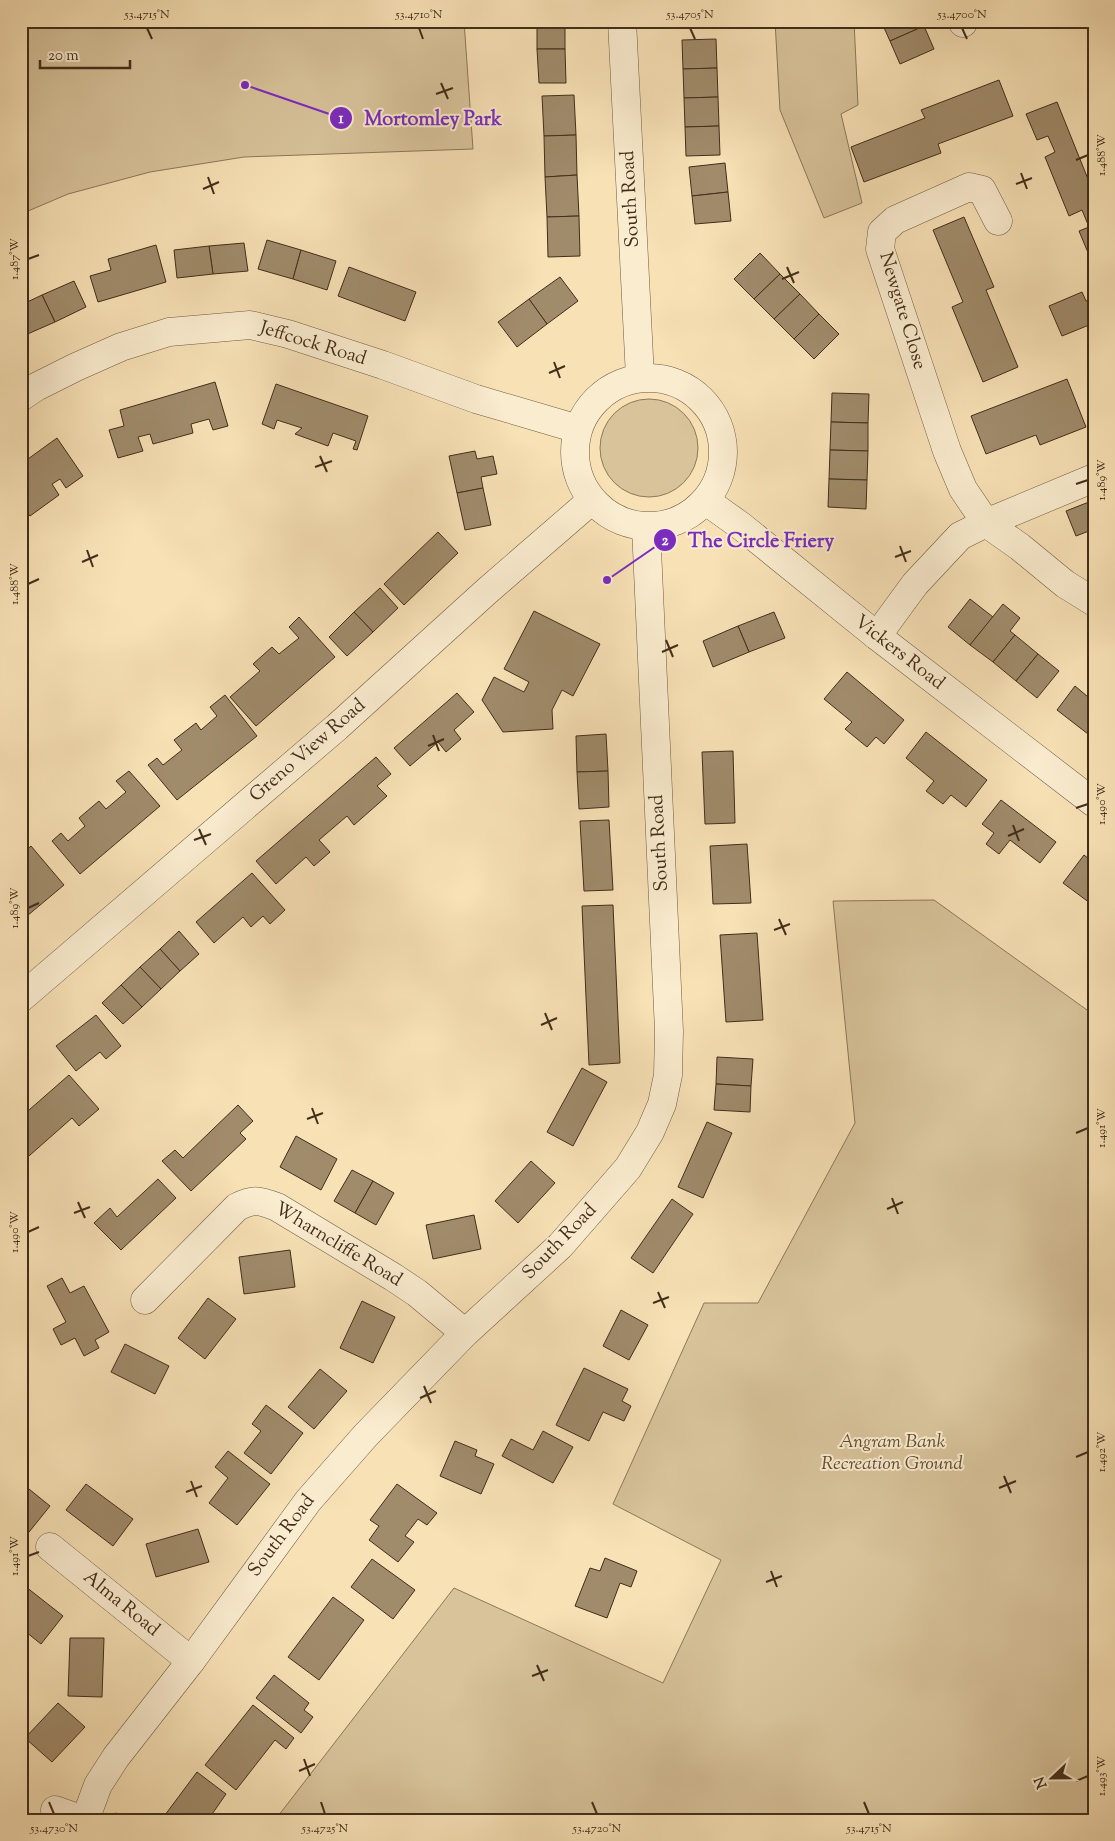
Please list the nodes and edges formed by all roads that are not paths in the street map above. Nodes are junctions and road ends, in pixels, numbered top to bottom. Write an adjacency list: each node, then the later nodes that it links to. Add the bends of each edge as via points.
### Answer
1 (622, 21): 3 (street, South Road)
2 (998, 220): 9 (street, Newgate Close, via 982,190 969,187 895,220 882,232 880,249 947,451 963,488)
3 (640, 377): 5 (street, via 620,383 602,394 587,409); 8 (street, via 666,378 690,389 709,406 721,429 724,454 719,480)
4 (21, 397): 5 (street, Jeffcock Road, via 121,347 169,332 250,325 288,334 476,399)
5 (578, 429): 7 (street, via 574,454 579,478)
6 (1094, 478): 9 (street)
7 (592, 500): 10 (street, via 607,514 626,523); 14 (street, Greno View Road, via 487,590 337,727)
8 (706, 502): 10 (street, via 689,516 668,525); 12 (street, Vickers Road, via 741,526)
9 (986, 522): 11 (street, Newgate Close, via 1065,584); 12 (street, via 960,536 915,584)
10 (646, 527): 16 (street, South Road, via 669,1031 668,1075 662,1104 650,1132 628,1168 594,1208 560,1246)
11 (1094, 602)
12 (877, 636): 13 (street, Vickers Road)
13 (1094, 803)
14 (21, 998)
15 (145, 1300): 16 (street, Wharncliffe Road, via 237,1206 250,1200 262,1201 393,1276)
16 (465, 1333): 18 (street, South Road, via 366,1435 308,1501)
17 (50, 1547): 18 (street, Alma Road)
18 (191, 1660): 20 (street, South Road, via 116,1757 98,1785)
19 (54, 1810): 20 (street)
20 (84, 1820)

